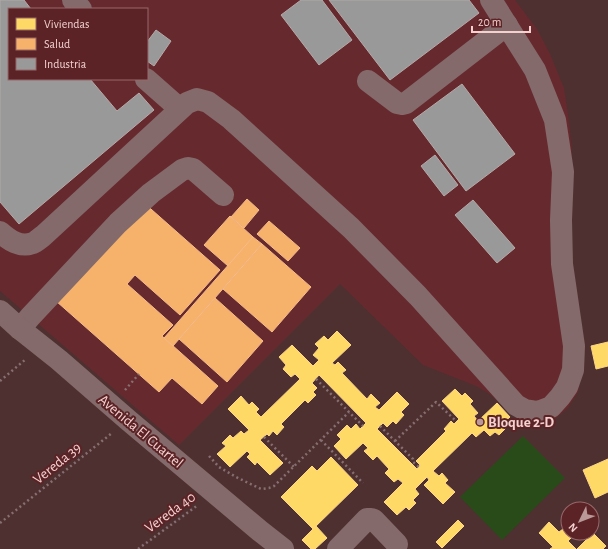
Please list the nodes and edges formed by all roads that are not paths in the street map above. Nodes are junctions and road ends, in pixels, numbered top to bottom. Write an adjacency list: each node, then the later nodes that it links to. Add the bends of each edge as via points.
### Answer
1 (73, 0): 3 (lane)
2 (491, 0): 4 (lane)
3 (80, 8)
4 (507, 24): 6 (lane, via 406,103 398,103); 7 (lane, via 538,77 554,120 563,172 562,264 574,346 573,370 567,388 560,397 551,406 538,412 525,410 516,405 381,257 231,119 208,102 196,99)
5 (147, 80): 7 (lane)
6 (368, 81)
7 (180, 109): 9 (lane, via 34,243 17,244)
8 (223, 195): 11 (lane, via 193,169 182,170 151,193 118,223)
9 (0, 232)
10 (0, 311): 11 (main road, Avenida El Cuartel)
11 (20, 329): 13 (main road, Avenida El Cuartel)
12 (398, 544): 14 (lane, via 374,520 367,519)
13 (283, 549)
14 (338, 549)

